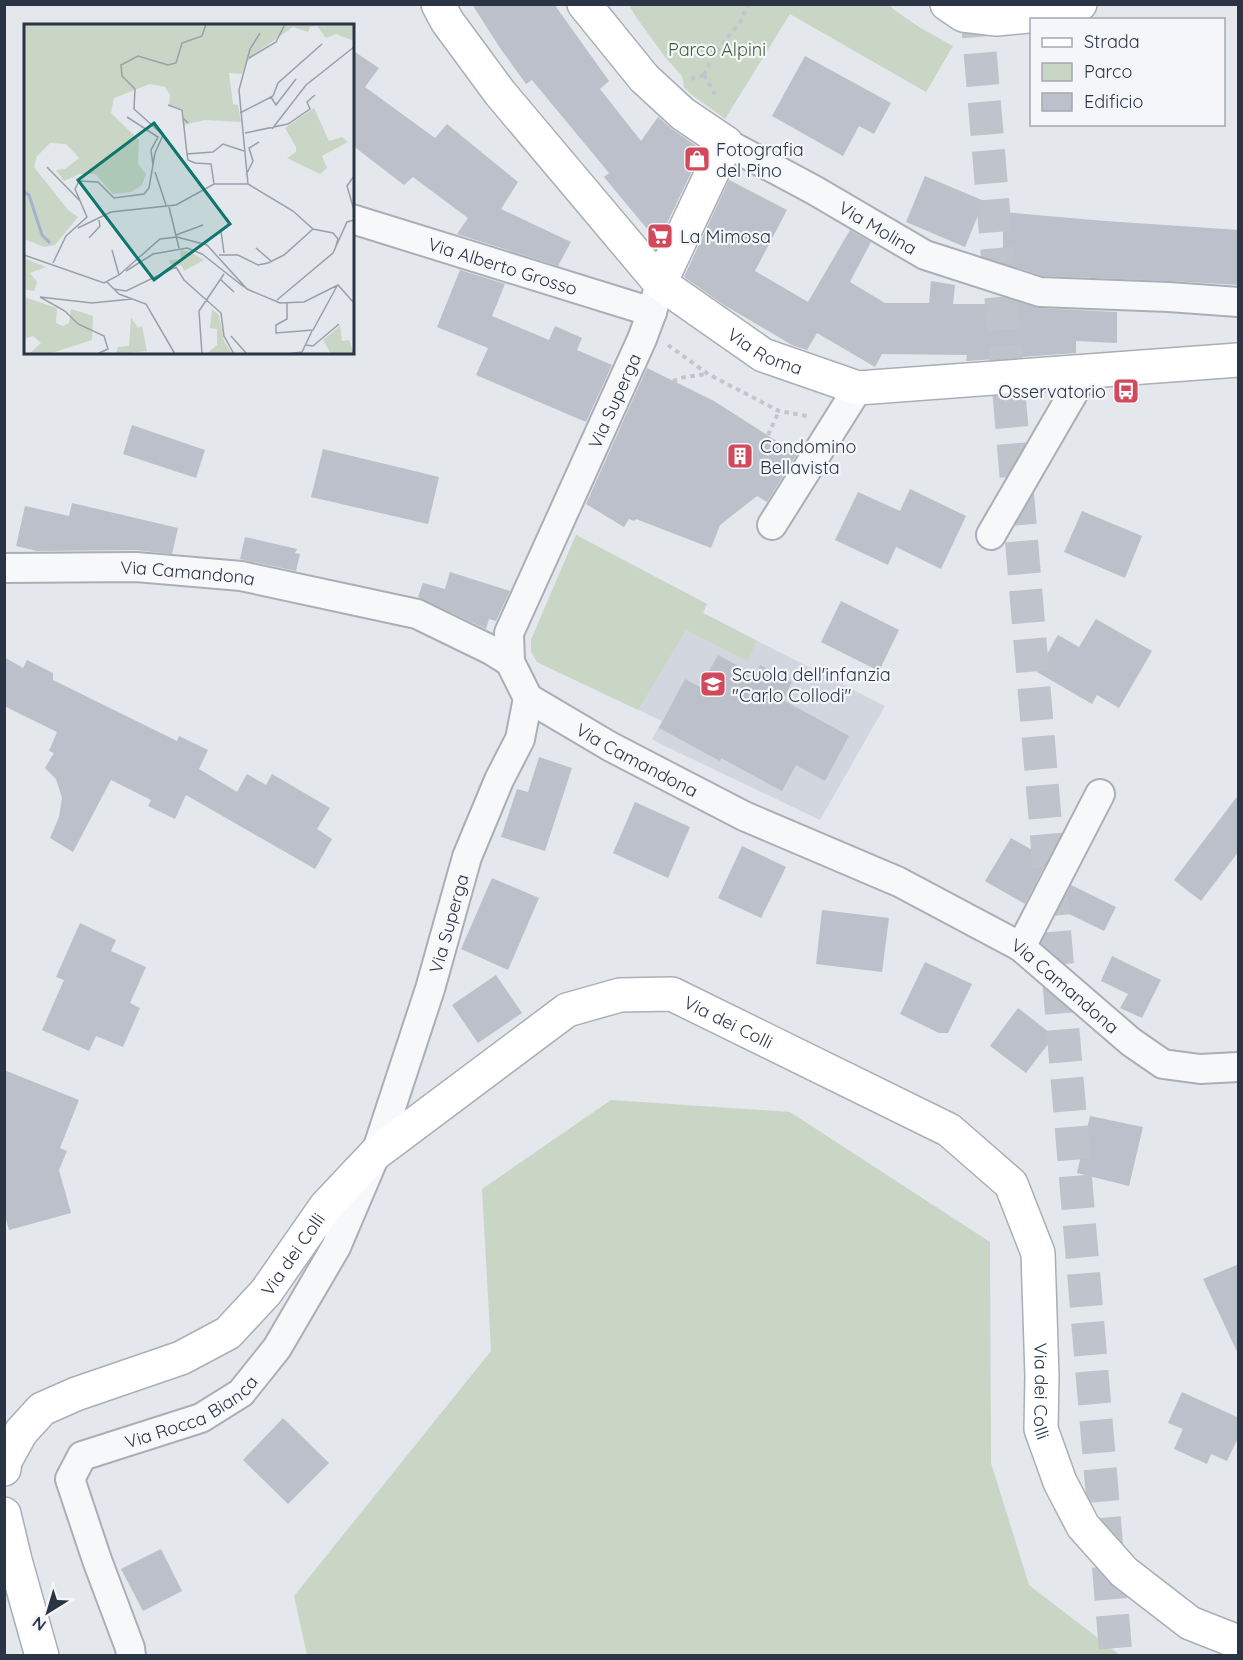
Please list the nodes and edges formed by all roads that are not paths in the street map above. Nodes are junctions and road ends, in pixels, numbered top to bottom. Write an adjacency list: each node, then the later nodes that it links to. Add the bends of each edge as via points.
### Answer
1 (438, 4): 7 (street, Via Roma, via 500,93)
2 (584, 4): 5 (street, Via Molina, via 644,78 683,114)
3 (947, 4): 4 (street, via 963,15 997,19 1039,15)
4 (1080, 4)
5 (726, 143): 7 (street, Via Superga); 8 (street, Via Molina, via 925,255 1040,292)
6 (354, 220): 7 (street, Via Alberto Grosso)
7 (656, 298): 11 (street, Via Roma, via 763,355); 15 (street, Via Superga, via 642,339 509,633)
8 (1239, 302)
9 (1239, 360): 10 (street, Via Roma)
10 (1086, 371): 11 (street, Via Roma); 13 (street)
11 (858, 388): 12 (street)
12 (772, 525)
13 (991, 535)
14 (4, 568): 15 (street, Via Camandona, via 136,567 241,576 417,614)
15 (510, 662): 16 (street)
16 (528, 698): 18 (street, Via Camandona, via 611,747 744,816 899,882); 20 (street, Via Superga, via 520,739 467,857 430,990)
17 (1100, 794): 18 (street)
18 (1021, 947): 19 (street, Via Camandona, via 1131,1042 1163,1064 1200,1069)
19 (1239, 1067)
20 (376, 1152): 21 (street, Via dei Colli, via 326,1206 266,1292 228,1333 181,1358 42,1409 21,1432); 23 (street, Via dei Colli, via 567,1010 620,995 672,994 949,1130 1011,1184 1038,1253 1041,1429 1060,1482 1083,1526 1124,1572 1190,1623); 25 (street, Via Rocca Bianca, via 336,1247 277,1348 241,1393 201,1418 82,1456 70,1479)
21 (4, 1469)
22 (4, 1514): 24 (street)
23 (1239, 1642)
24 (42, 1656)
25 (131, 1656)

